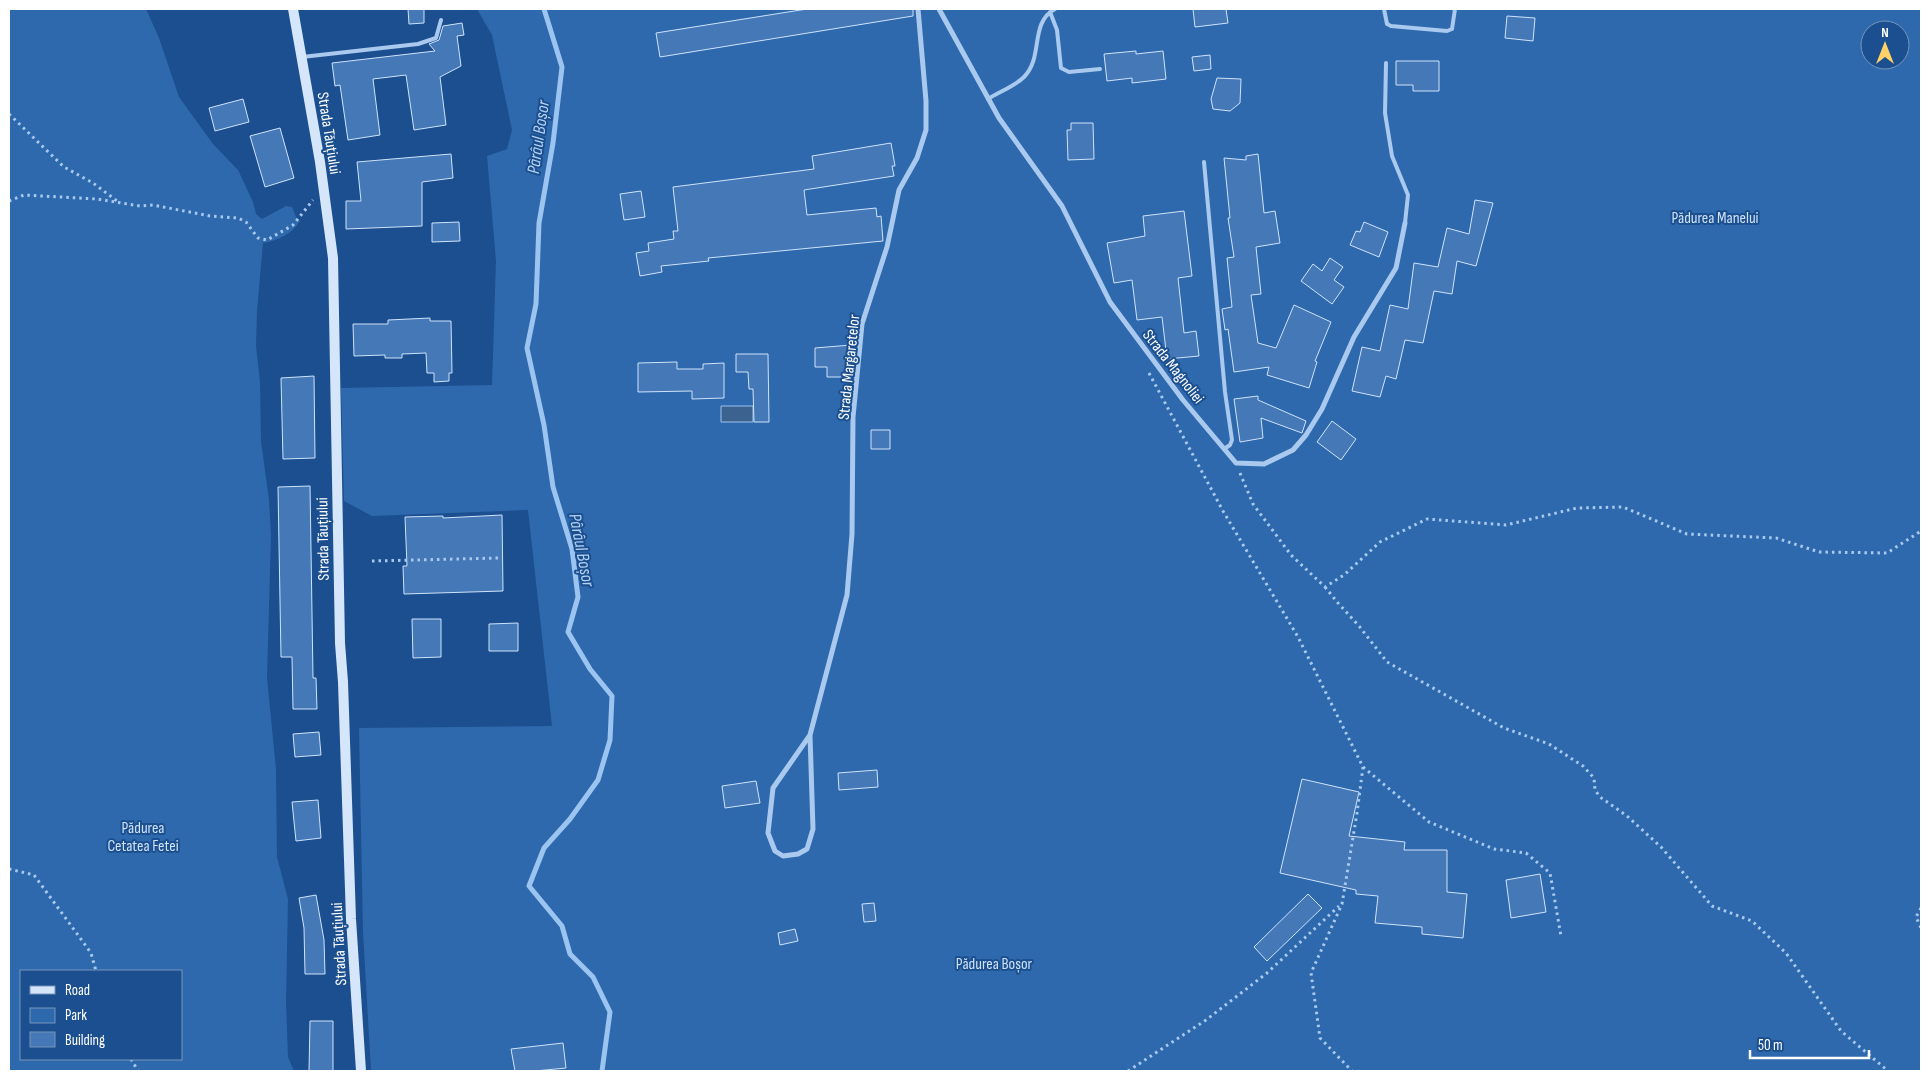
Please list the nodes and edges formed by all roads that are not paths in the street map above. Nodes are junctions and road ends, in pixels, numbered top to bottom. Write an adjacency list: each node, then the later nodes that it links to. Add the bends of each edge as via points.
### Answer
1 (293, 9): 9 (main road, Strada Tăuțiului)
2 (918, 9): 16 (street, Strada Margaretelor, via 926,130 918,158 899,190 887,247 862,324 853,417 852,534 847,595)
3 (939, 9): 12 (street, Strada Magnoliei)
4 (1055, 9): 7 (lane)
5 (1384, 9): 6 (lane, via 1387,24 1391,26 1447,30 1454,25)
6 (1455, 9)
7 (1050, 12): 11 (lane, via 1057,30 1061,68 1069,72); 12 (lane, via 1040,24 1034,61 1024,77)
8 (441, 20): 9 (lane, via 436,38 418,44)
9 (302, 57): 17 (main road, Strada Tăuțiului, via 333,258 337,574)
10 (1386, 63): 14 (lane, via 1385,113 1392,156 1408,194)
11 (1100, 69)
12 (988, 100): 15 (street, Strada Magnoliei, via 1062,206 1110,302)
13 (1204, 162): 15 (lane, via 1232,440)
14 (1405, 224): 15 (street, Strada Magnoliei, via 1396,268 1354,337 1322,409 1306,435 1293,450 1264,464 1236,464)
15 (1224, 450)
16 (810, 735): 16 (street, Strada Margaretelor, via 813,829 807,849 783,856 775,850 768,833 773,788)
17 (360, 1071)

